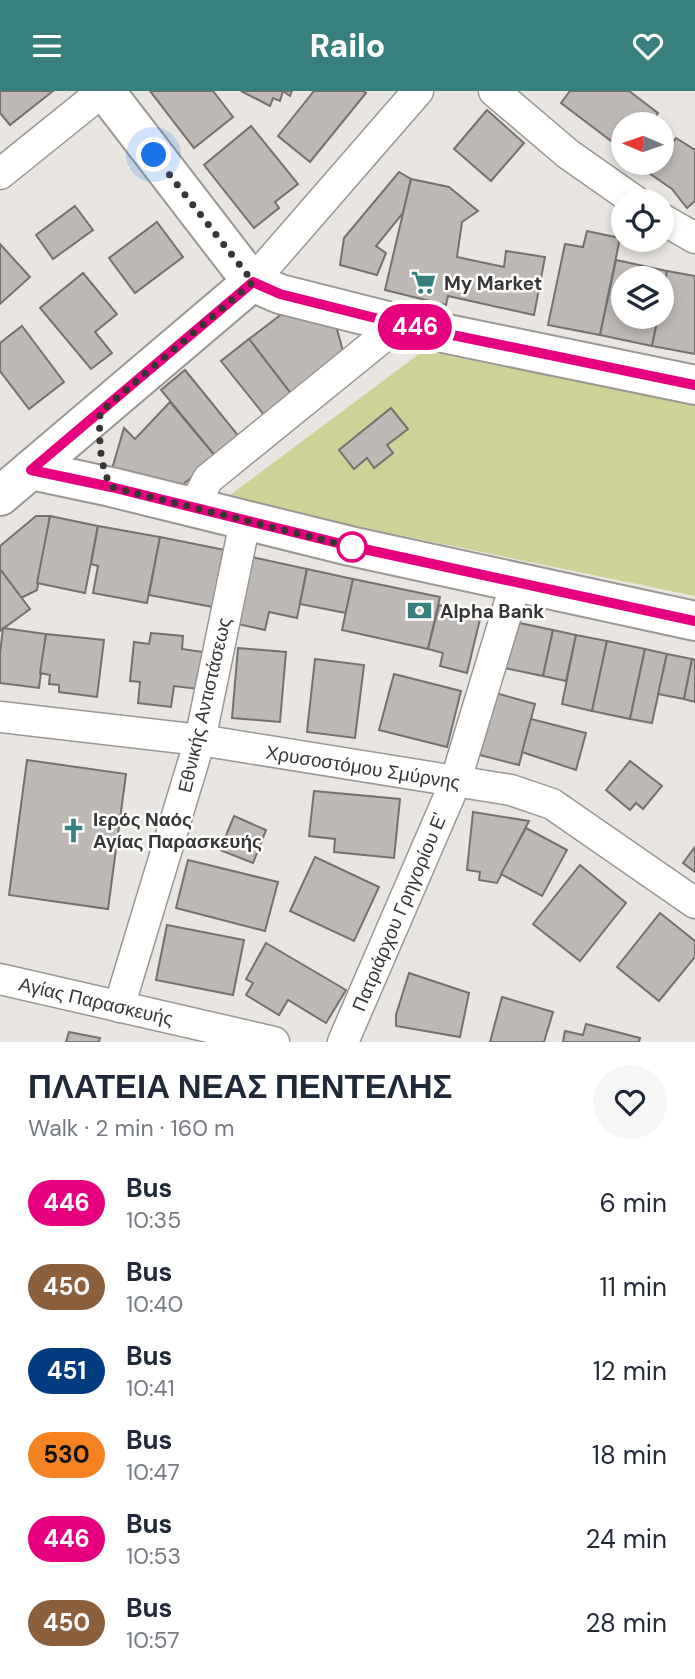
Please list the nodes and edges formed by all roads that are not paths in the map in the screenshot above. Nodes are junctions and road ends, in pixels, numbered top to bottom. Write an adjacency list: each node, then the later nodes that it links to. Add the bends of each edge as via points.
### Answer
1 (104, 91): 4 (street); 8 (main road)
2 (418, 91): 8 (street)
3 (494, 91): 5 (street, via 568,154)
4 (0, 174)
5 (618, 189)
6 (674, 226): 7 (street)
7 (695, 238)
8 (253, 282): 9 (main road, via 280,294); 11 (main road)
9 (399, 324): 10 (main road); 15 (street, via 208,479)
10 (695, 385)
11 (100, 412): 12 (main road); 13 (main road, via 99,448)
12 (31, 470): 13 (main road); 14 (main road)
13 (111, 487): 15 (main road)
14 (0, 496)
15 (192, 508): 16 (main road)
16 (245, 522): 17 (main road); 20 (street, Εθνικής Αντιστάσεως)
17 (516, 582): 18 (main road); 21 (street, Πατριάρχου Γρηγορίου Ε')
18 (695, 621)
19 (0, 717): 20 (street, Χρυσοστόμου Σμύρνης)
20 (200, 740): 21 (street, Χρυσοστόμου Σμύρνης); 24 (street, Εθνικής Αντιστάσεως)
21 (455, 783): 22 (street, Χρυσοστόμου Σμύρνης, via 511,790 552,804); 26 (street, Πατριάρχου Γρηγορίου Ε')
22 (695, 903)
23 (0, 979): 24 (street, Αγίας Παρασκευής)
24 (119, 1007): 25 (street, Αγίας Παρασκευής)
25 (274, 1042)
26 (343, 1042)

